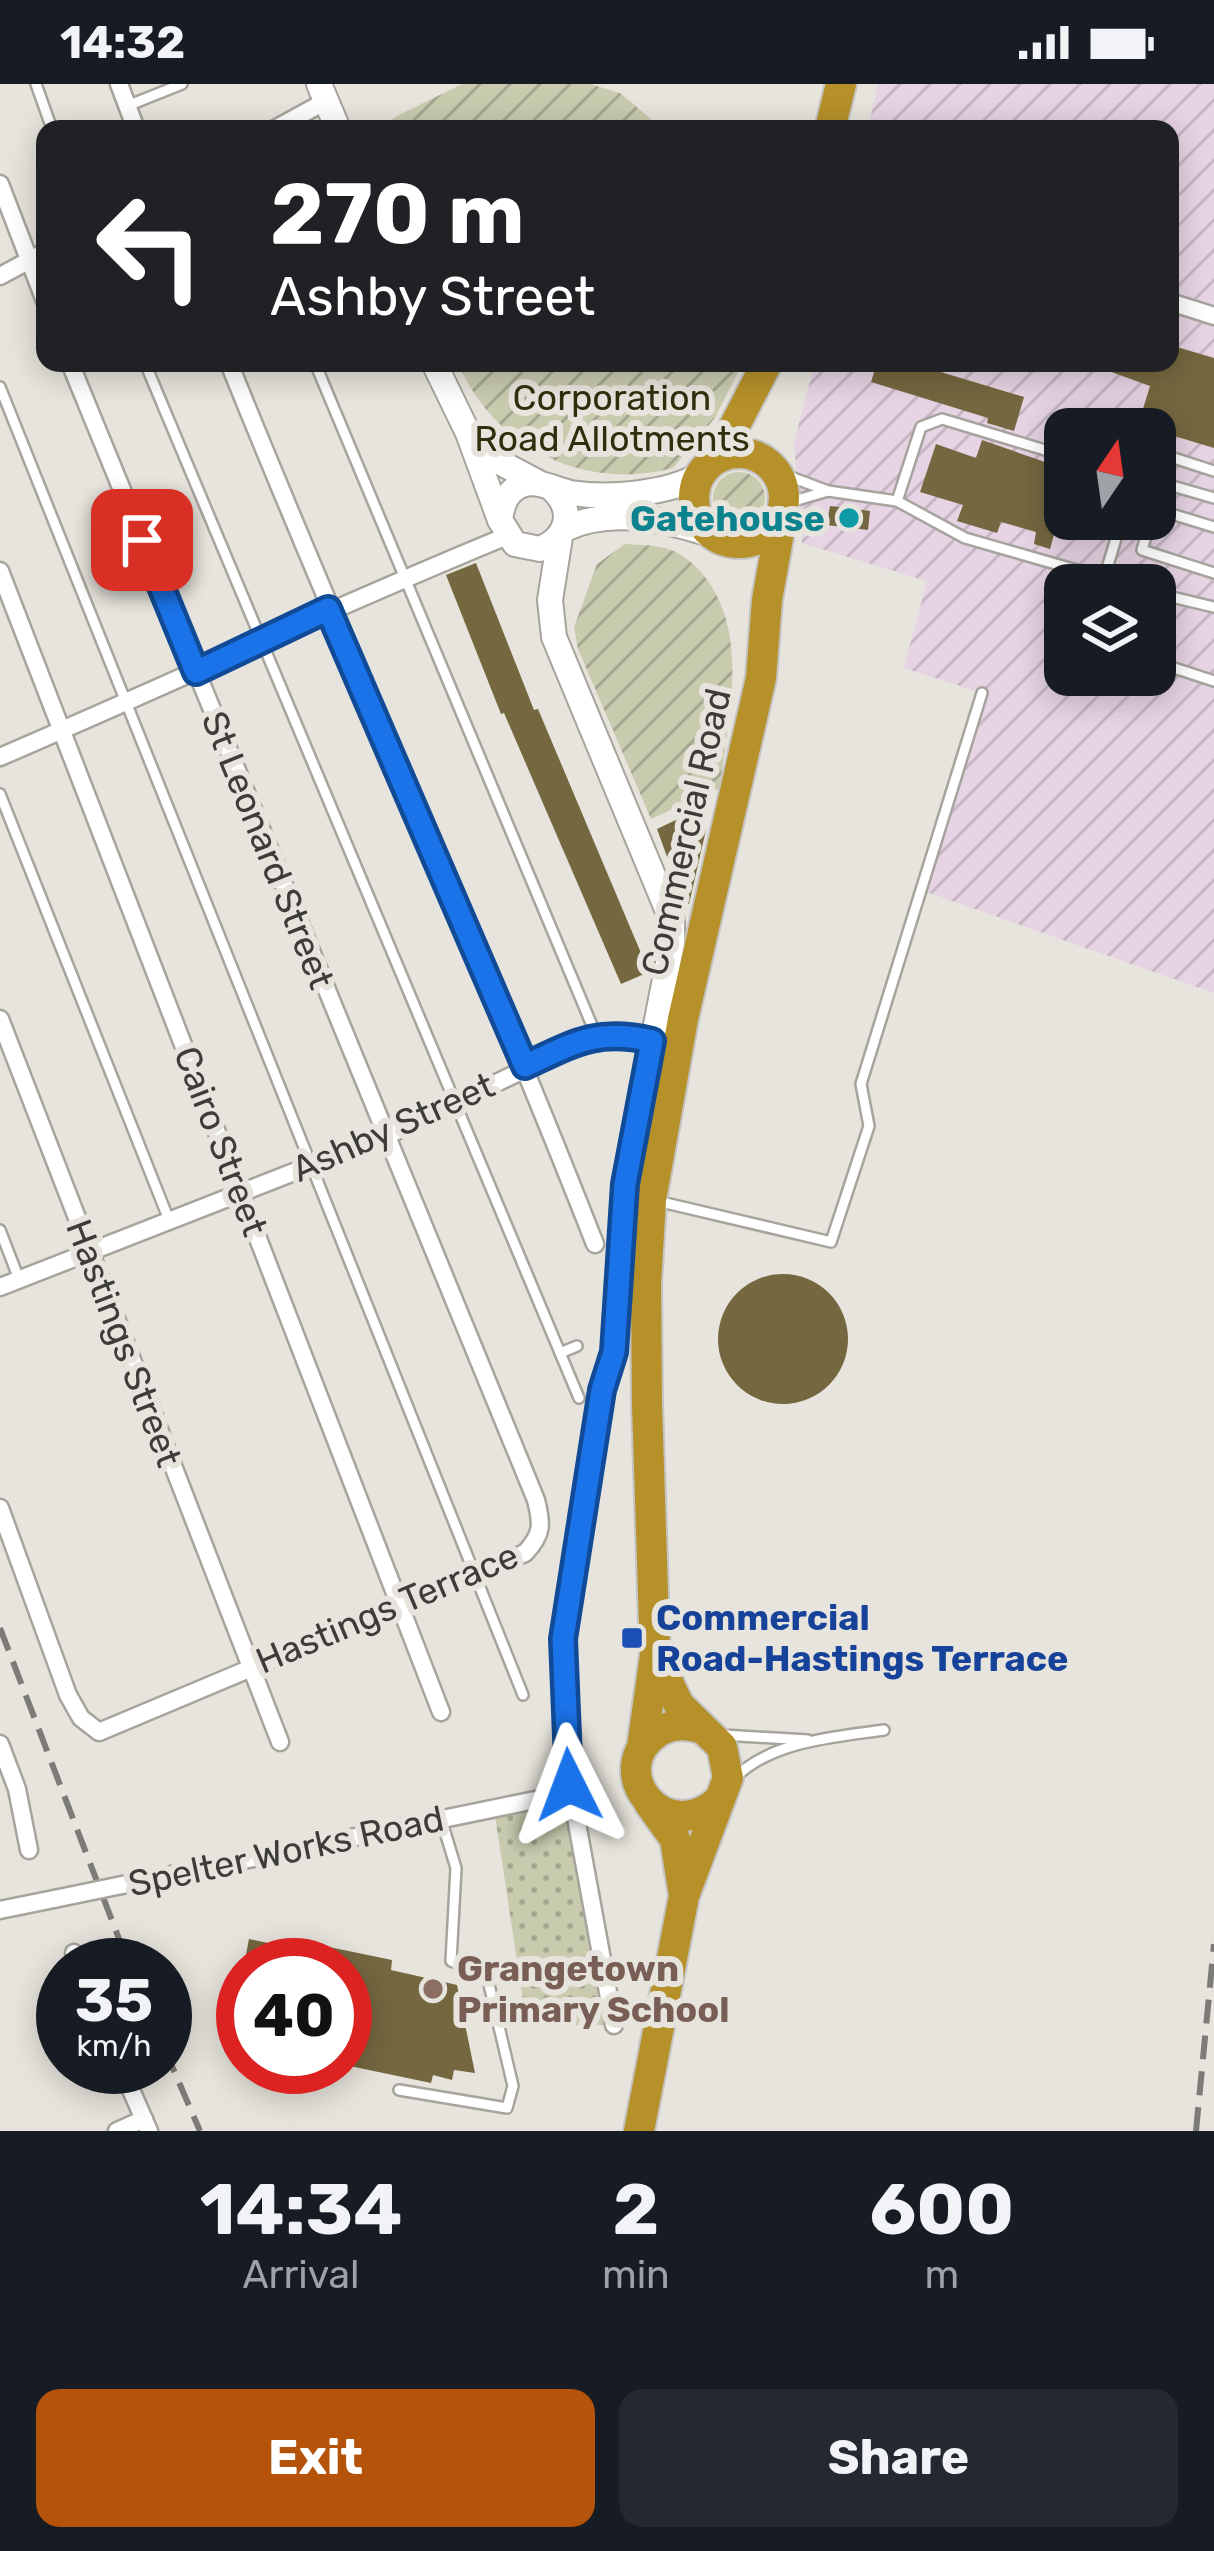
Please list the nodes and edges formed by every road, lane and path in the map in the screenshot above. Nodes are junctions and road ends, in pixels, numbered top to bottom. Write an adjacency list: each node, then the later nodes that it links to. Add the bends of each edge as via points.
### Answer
1 (36, 84): 7 (lane)
2 (119, 84): 6 (street)
3 (182, 84): 6 (lane)
4 (841, 84): 10 (highway)
5 (323, 93): 9 (street)
6 (128, 106): 8 (street)
7 (49, 120)
8 (133, 120)
9 (287, 120)
10 (832, 120)
11 (0, 184): 12 (street)
12 (36, 255)
13 (36, 258): 14 (street)
14 (0, 277)
15 (1179, 305): 16 (street)
16 (1214, 316)
17 (74, 372): 53 (street, St Leonard Street)
18 (149, 372): 51 (lane)
19 (233, 372): 50 (street)
20 (319, 372): 45 (lane)
21 (438, 372): 24 (street)
22 (762, 375): 27 (highway); 28 (highway)
23 (0, 388): 56 (lane)
24 (468, 433): 30 (street, via 501,464); 39 (street)
25 (1044, 450): 34 (lane, via 942,419 921,427)
26 (1176, 459): 29 (lane)
27 (767, 464): 28 (highway, via 732,454); 32 (lane); 35 (highway, via 782,484)
28 (709, 466): 30 (street, via 680,487 657,491 575,494); 40 (highway, via 694,489 695,510)
29 (1214, 471)
30 (546, 486): 38 (street, via 566,506); 39 (street, via 506,496)
31 (1176, 487): 33 (lane)
32 (828, 491): 34 (lane); 35 (lane)
33 (1214, 499)
34 (897, 501): 42 (lane, via 964,538)
35 (784, 507): 40 (highway, via 764,537); 48 (highway, Commercial Road)
36 (1176, 515): 37 (lane)
37 (1214, 527)
38 (562, 533): 39 (street, via 540,549); 40 (street, via 579,522 625,518 676,523); 47 (street)
39 (507, 534): 45 (street); 47 (street)
40 (719, 539): 48 (highway)
41 (1145, 540): 44 (lane, via 1142,550)
42 (1051, 564)
43 (0, 571): 57 (street, Cairo Street)
44 (1214, 573)
45 (406, 578): 50 (street); 61 (lane)
46 (1176, 598): 49 (lane)
47 (550, 600): 62 (street, Commercial Road, via 554,637 672,921)
48 (766, 600): 68 (highway, Commercial Road, via 761,678 683,1019)
49 (1214, 607)
50 (328, 609): 51 (street); 63 (street)
51 (262, 642): 53 (street); 64 (lane)
52 (1176, 669): 54 (lane)
53 (196, 672): 56 (street); 65 (street, St Leonard Street)
54 (1214, 681)
55 (982, 693): 68 (lane, via 861,1084 869,1126 831,1242)
56 (127, 702): 57 (street); 66 (lane)
57 (64, 729): 58 (street); 67 (street, Cairo Street)
58 (0, 757)
59 (0, 794): 69 (lane)
60 (0, 1019): 72 (street, Hastings Street)
61 (596, 1035): 62 (street, Ashby Street); 63 (street, Ashby Street)
62 (652, 1041): 91 (street, Commercial Road, via 625,1184 614,1352 563,1639)
63 (525, 1066): 64 (street, Ashby Street); 71 (street)
64 (454, 1102): 65 (street, Ashby Street); 76 (lane)
65 (386, 1136): 66 (street, Ashby Street); 79 (street, Hastings Terrace, via 542,1525 525,1552)
66 (309, 1166): 67 (street, Ashby Street); 79 (lane)
67 (241, 1192): 69 (street, Ashby Street); 80 (street, Cairo Street)
68 (651, 1200): 81 (highway, Commercial Road)
69 (169, 1220): 72 (street, Ashby Street)
70 (0, 1230): 73 (lane)
71 (595, 1244)
72 (90, 1252): 73 (street, Ashby Street); 82 (street, Hastings Street)
73 (19, 1279): 74 (street, Ashby Street)
74 (0, 1287)
75 (577, 1346): 76 (lane)
76 (560, 1353): 77 (lane)
77 (579, 1398)
78 (0, 1508): 82 (street, Hastings Terrace, via 68,1695 99,1732)
79 (473, 1574): 80 (street, Hastings Terrace); 83 (lane)
80 (398, 1604): 82 (street, Hastings Terrace); 84 (street, Cairo Street)
81 (655, 1655): 86 (highway, Commercial Road, via 679,1705); 90 (highway, Commercial Road)
82 (249, 1667): 88 (street, Hastings Street)
83 (523, 1696)
84 (441, 1712)
85 (884, 1730): 87 (lane)
86 (707, 1732): 87 (lane); 90 (highway, via 680,1724); 92 (highway, via 727,1756)
87 (815, 1741): 92 (lane, via 744,1768)
88 (280, 1742)
89 (0, 1744): 95 (street)
90 (642, 1747): 93 (highway, via 636,1773)
91 (569, 1785): 94 (street, Spelter Works Road, via 540,1799); 98 (street)
92 (722, 1793): 93 (highway, via 695,1815 674,1816); 96 (highway)
93 (645, 1798): 96 (highway, via 675,1839)
94 (441, 1819): 97 (street, Spelter Works Road, bridge); 99 (lane, via 456,1868 451,1961 487,1976 513,2086 508,2108)
95 (29, 1850)
96 (683, 1896): 103 (highway)
97 (0, 1910)
98 (614, 2025)
99 (399, 2090)
100 (133, 2094): 101 (street)
101 (147, 2125): 102 (street)
102 (118, 2131)
103 (639, 2131)

